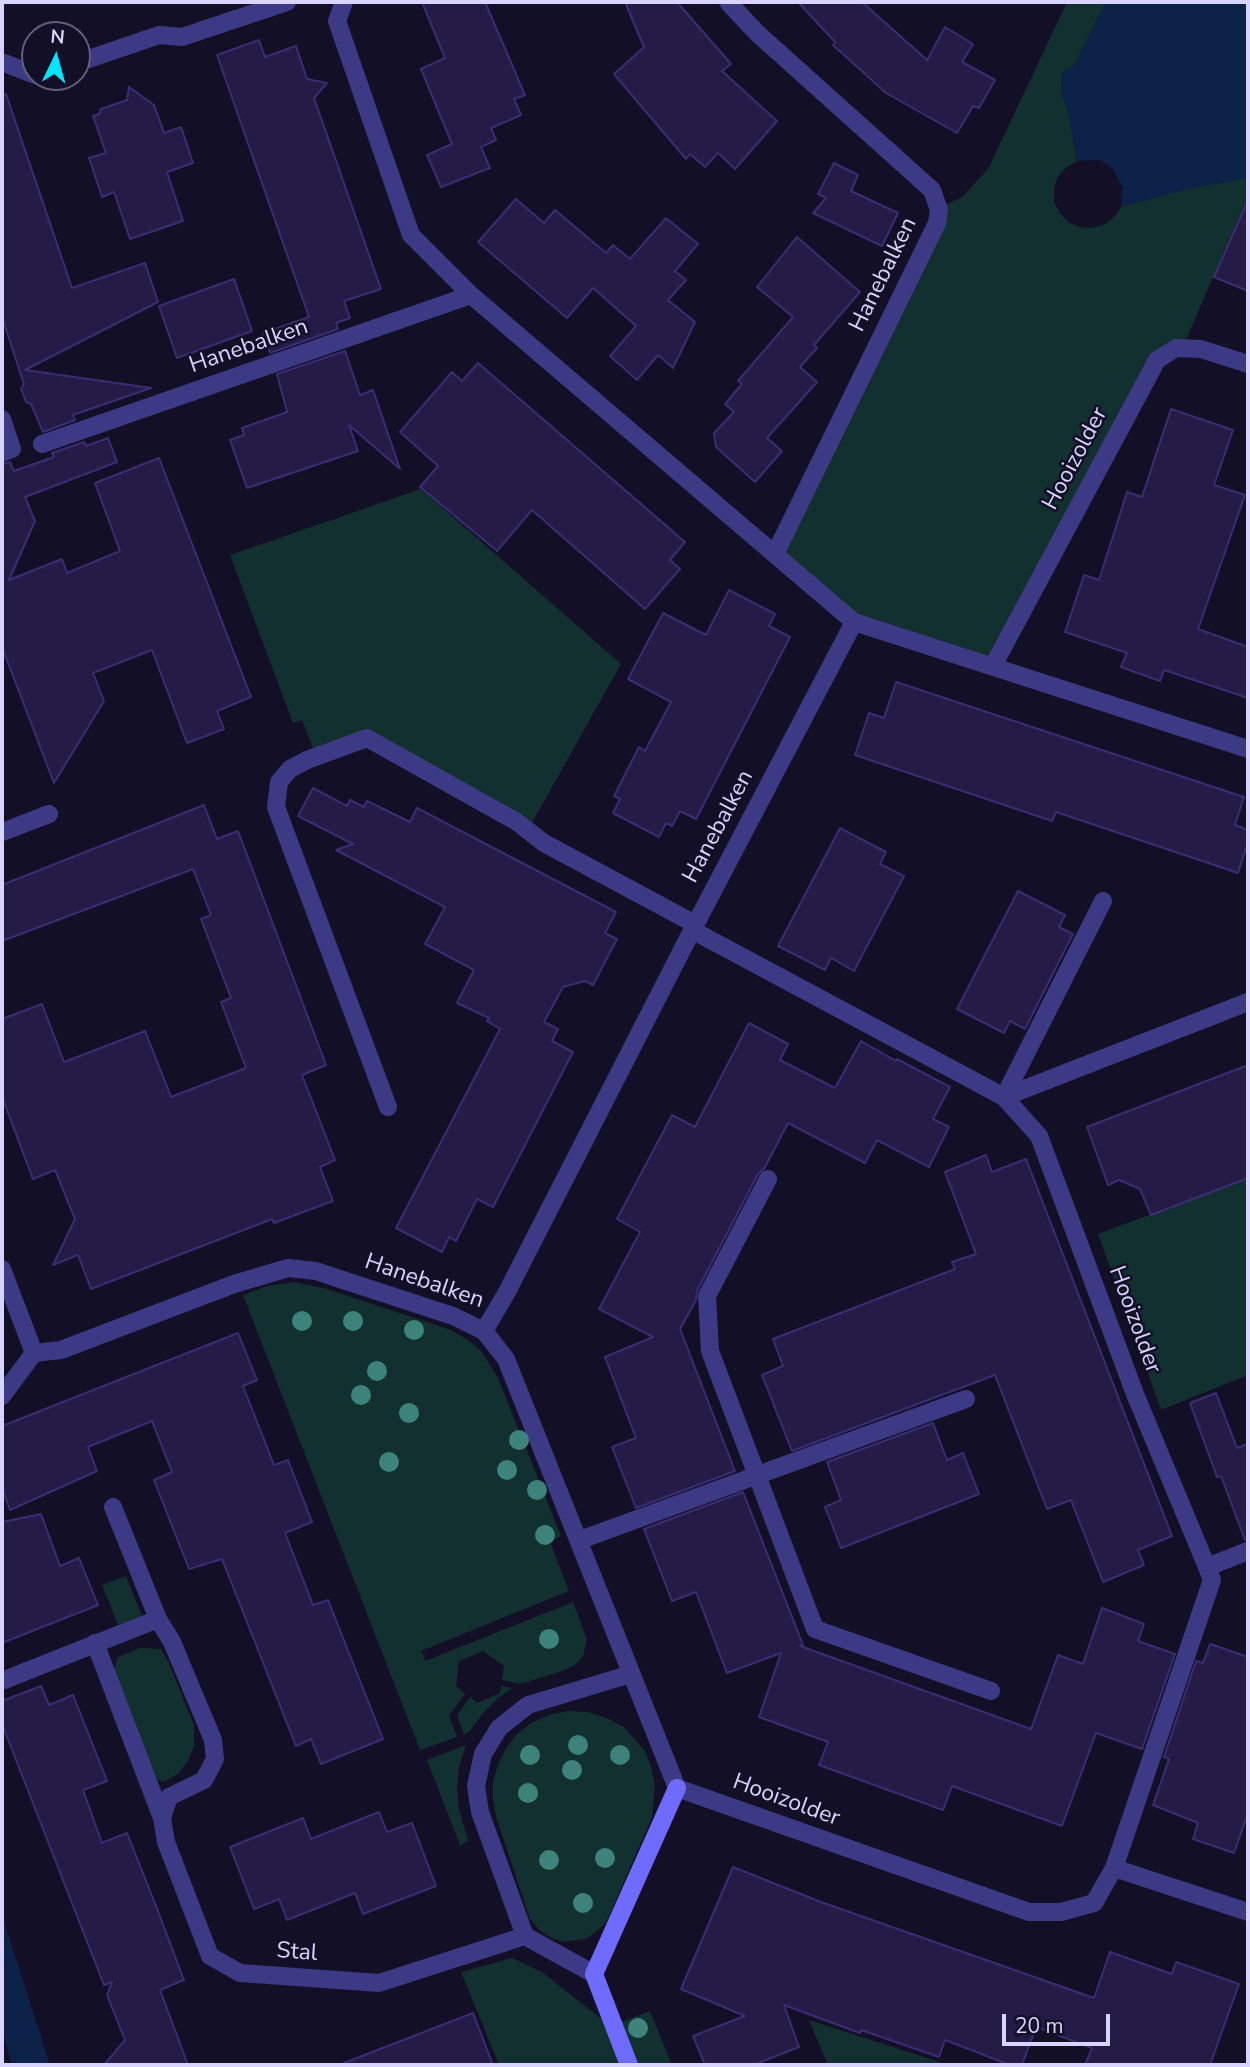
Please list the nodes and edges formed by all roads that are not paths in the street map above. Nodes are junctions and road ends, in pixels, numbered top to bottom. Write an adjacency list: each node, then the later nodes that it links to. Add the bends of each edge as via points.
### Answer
1 (287, 2): 4 (street, via 181,37 159,35)
2 (344, 2): 7 (street, via 337,21 411,235)
3 (728, 2): 12 (street, Hanebalken, via 932,190 939,210 937,223)
4 (91, 59)
5 (2, 62): 6 (street)
6 (21, 69)
7 (471, 296): 10 (street, Hanebalken); 12 (street)
8 (1248, 364): 14 (street, Hooizolder, via 1201,349 1176,348 1157,360)
9 (2, 419): 11 (street, via 12,449)
10 (42, 444)
11 (2, 453)
12 (775, 554): 13 (street)
13 (854, 622): 14 (street); 19 (street, Hanebalken)
14 (993, 666): 15 (street)
15 (1248, 749)
16 (49, 814): 17 (street)
17 (2, 832)
18 (1103, 901): 21 (street)
19 (694, 927): 21 (street, Hooizolder); 22 (street, via 367,738 290,769 279,782 276,807); 25 (street, Hanebalken)
20 (1248, 1002): 21 (street)
21 (1004, 1097): 33 (street, Hooizolder, via 1039,1136 1135,1394)
22 (388, 1107)
23 (768, 1179): 29 (street, via 707,1296 710,1351)
24 (2, 1269): 26 (street)
25 (484, 1331): 26 (street, Hanebalken, via 453,1316 316,1271 288,1268 234,1283 61,1350); 31 (street, via 506,1359)
26 (34, 1353): 27 (street)
27 (2, 1396)
28 (966, 1399): 29 (street)
29 (757, 1476): 31 (street); 38 (street, via 815,1629)
30 (113, 1507): 34 (street)
31 (580, 1540): 36 (street)
32 (1248, 1551): 33 (street)
33 (1207, 1567): 41 (street, Hooizolder, via 1212,1580)
34 (158, 1619): 35 (street); 40 (street, via 213,1740 215,1759 204,1780 169,1797)
35 (95, 1643): 37 (street); 40 (street, Stal)
36 (631, 1674): 39 (street); 43 (street, via 528,1705 499,1728 483,1754 476,1786 480,1812)
37 (2, 1681)
38 (991, 1691)
39 (677, 1788): 41 (street, Hooizolder, via 1029,1912 1061,1912 1094,1903); 44 (street)
40 (162, 1818): 43 (street, Stal, via 166,1842 210,1956 240,1973 379,1983)
41 (1114, 1868): 42 (street)
42 (1248, 1912)
43 (525, 1936): 44 (street)
44 (594, 1974): 45 (street)
45 (629, 2065)

